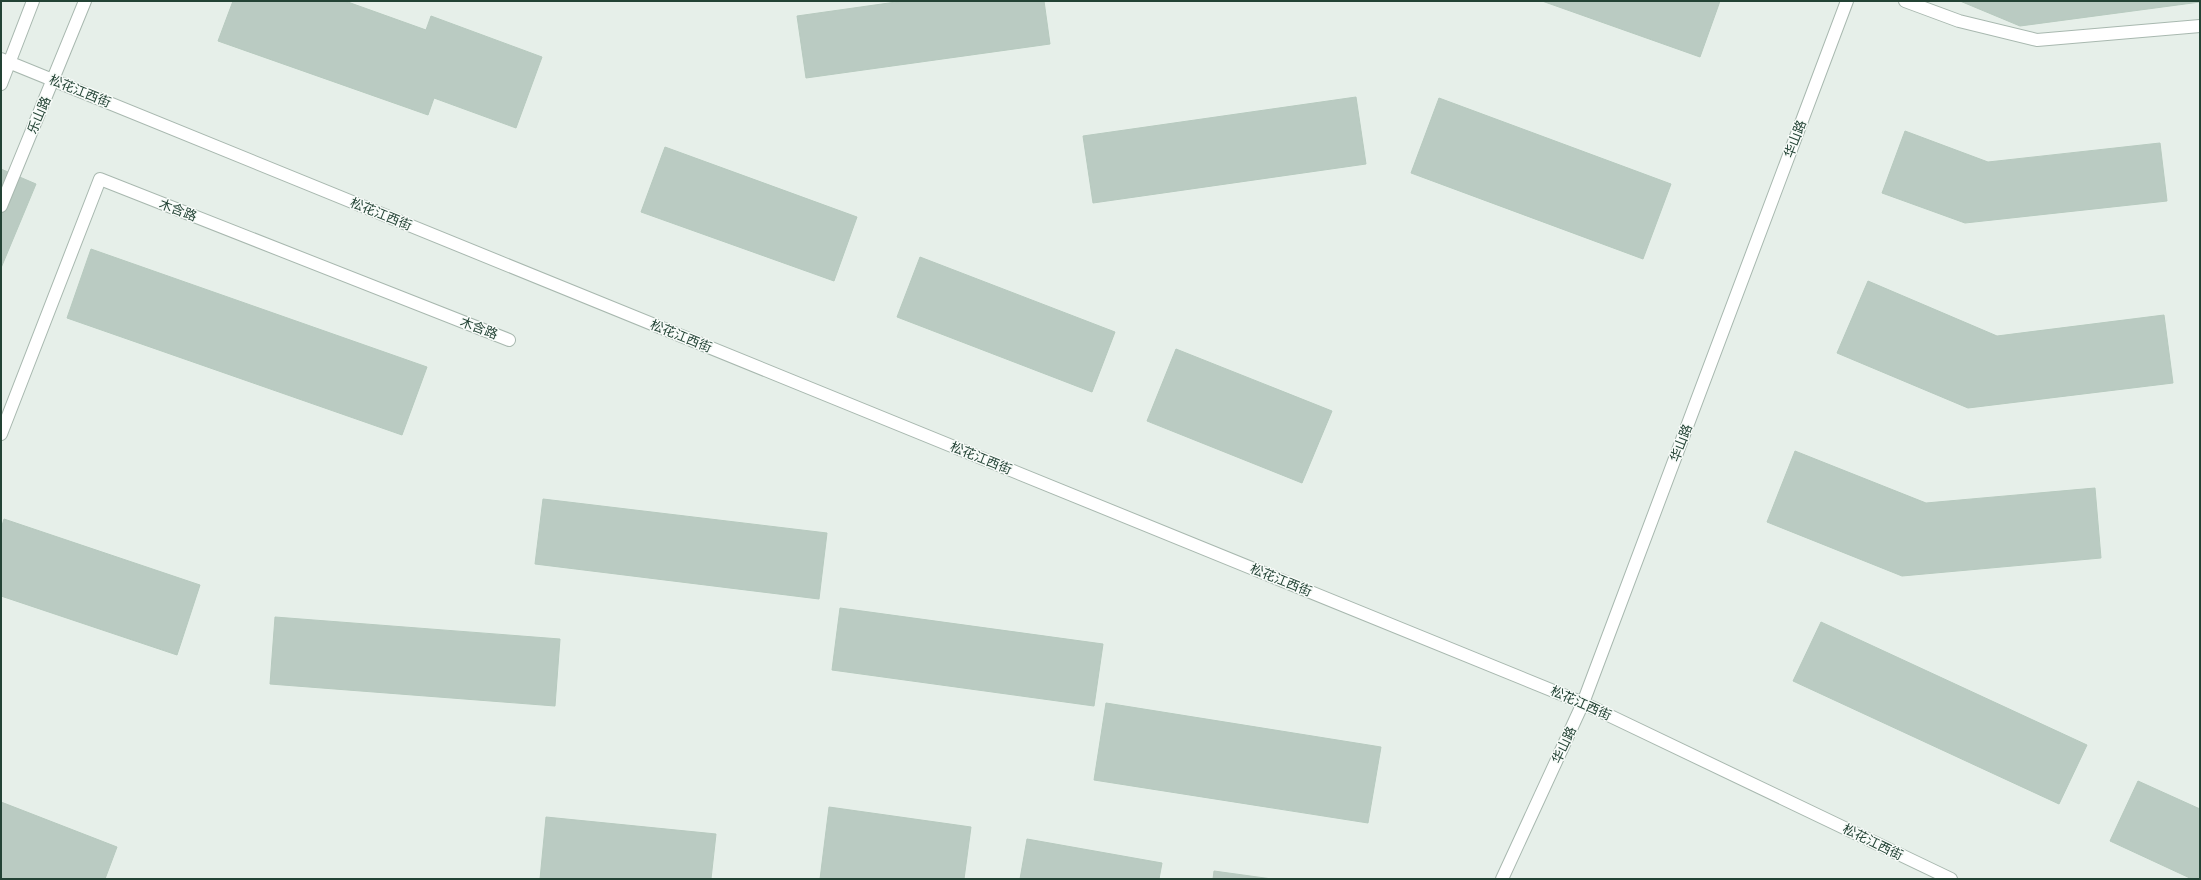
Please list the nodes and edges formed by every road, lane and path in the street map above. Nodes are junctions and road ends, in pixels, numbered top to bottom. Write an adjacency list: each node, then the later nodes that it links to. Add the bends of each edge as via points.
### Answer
1 (33, 1): 6 (street)
2 (85, 1): 7 (street, 乐山路)
3 (1847, 1): 12 (street, 华山路)
4 (1905, 1): 5 (street, via 1959,21 2037,40)
5 (2200, 26)
6 (5, 61): 7 (street, 松花江西街); 8 (street)
7 (54, 81): 9 (street, 乐山路); 12 (street, 松花江西街)
8 (1, 84)
9 (1, 206)
10 (509, 340): 11 (street, 木含路, via 100,179)
11 (1, 434)
12 (1583, 703): 13 (street, 华山路); 14 (street, 松花江西街)
13 (1502, 879)
14 (1951, 879)

